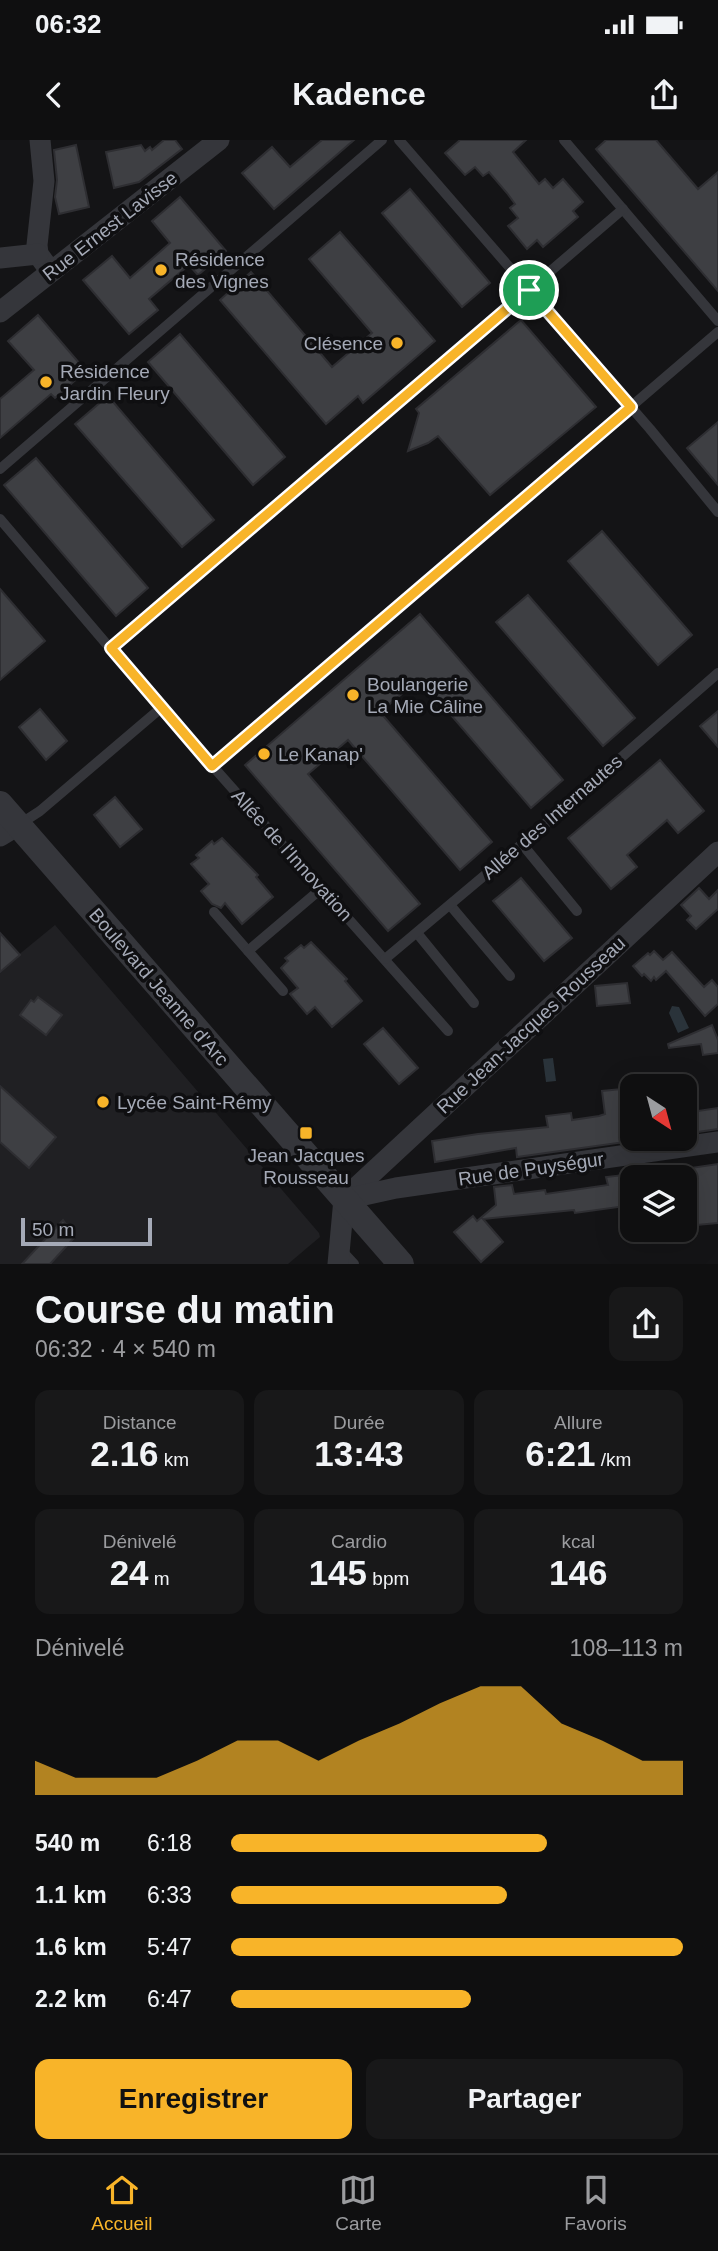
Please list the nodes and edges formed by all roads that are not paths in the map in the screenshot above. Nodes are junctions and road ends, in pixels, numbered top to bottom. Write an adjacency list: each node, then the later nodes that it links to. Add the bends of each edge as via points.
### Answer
1 (40, 140): 7 (street, via 44,181)
2 (219, 140): 9 (street, Rue Ernest Lavisse)
3 (382, 140): 15 (lane)
4 (399, 140): 10 (lane)
5 (564, 140): 6 (lane)
6 (623, 209): 10 (lane); 12 (lane)
7 (38, 254): 8 (street); 9 (street)
8 (0, 258)
9 (51, 272): 11 (street, Rue Ernest Lavisse)
10 (529, 290): 14 (lane); 18 (lane)
11 (0, 312)
12 (718, 321)
13 (718, 332): 14 (lane)
14 (631, 407): 16 (lane); 21 (lane)
15 (0, 470)
16 (718, 512)
17 (0, 519): 18 (lane, Allée de l'Innovation)
18 (111, 648): 20 (lane, Allée de l'Innovation)
19 (718, 673): 24 (lane, Allée des Internautes)
20 (160, 708): 21 (lane, Allée de l'Innovation); 23 (lane, via 40,811)
21 (212, 766): 26 (lane, Allée de l'Innovation)
22 (0, 804): 23 (street, Boulevard Jeanne d'Arc)
23 (9, 830): 40 (street, Boulevard Jeanne d'Arc)
24 (522, 844): 27 (lane, Allée des Internautes); 28 (lane)
25 (718, 852): 38 (street, Rue Jean-Jacques Rousseau)
26 (322, 888): 31 (lane); 32 (lane, Allée de l'Innovation)
27 (450, 905): 30 (lane, Allée des Internautes); 33 (lane)
28 (577, 911)
29 (214, 912): 31 (lane)
30 (417, 933): 32 (lane, Allée des Internautes); 35 (lane)
31 (248, 951): 34 (lane)
32 (385, 959): 36 (lane, Allée de l'Innovation)
33 (510, 976)
34 (283, 991)
35 (474, 1003)
36 (448, 1031)
37 (718, 1142): 39 (street, Rue de Puységur)
38 (382, 1163): 39 (street); 40 (street, Rue Jean-Jacques Rousseau)
39 (396, 1188): 40 (street, Rue de Puységur)
40 (344, 1199): 41 (street); 43 (street, Boulevard Jeanne d'Arc)
41 (339, 1256): 42 (lane)
42 (354, 1264)
43 (401, 1264)

